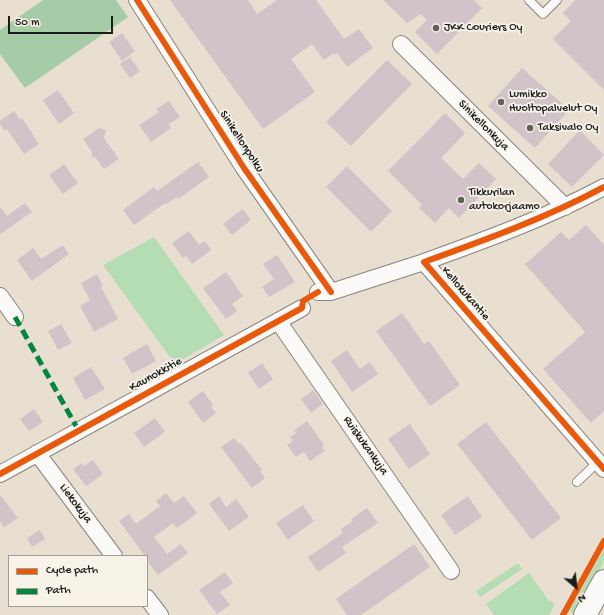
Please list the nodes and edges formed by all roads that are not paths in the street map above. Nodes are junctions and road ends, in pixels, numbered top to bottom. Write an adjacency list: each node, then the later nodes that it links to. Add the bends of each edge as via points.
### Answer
1 (137, 0): 7 (street, Sinikellonpolku, via 324,292)
2 (529, 0): 3 (lane, via 543,14)
3 (557, 0)
4 (401, 44): 6 (street, Sinikellonkuja)
5 (604, 187): 6 (street, Kellokukantie)
6 (565, 207): 7 (street, Kellokukantie, via 522,226)
7 (424, 262): 13 (street, Kellokukantie)
8 (0, 296): 10 (street)
9 (302, 308): 11 (street, Kaunokkitie)
10 (15, 317)
11 (278, 321): 12 (street, Kaunokkitie); 17 (street, Ruiskukankuja)
12 (37, 453): 14 (street, Kaunokkitie); 16 (street, Liekokuja)
13 (601, 466): 15 (lane)
14 (0, 474)
15 (577, 482)
16 (113, 555)
17 (451, 571)
18 (604, 581): 21 (main road)
19 (148, 599): 20 (street)
20 (160, 615)
21 (585, 615)

